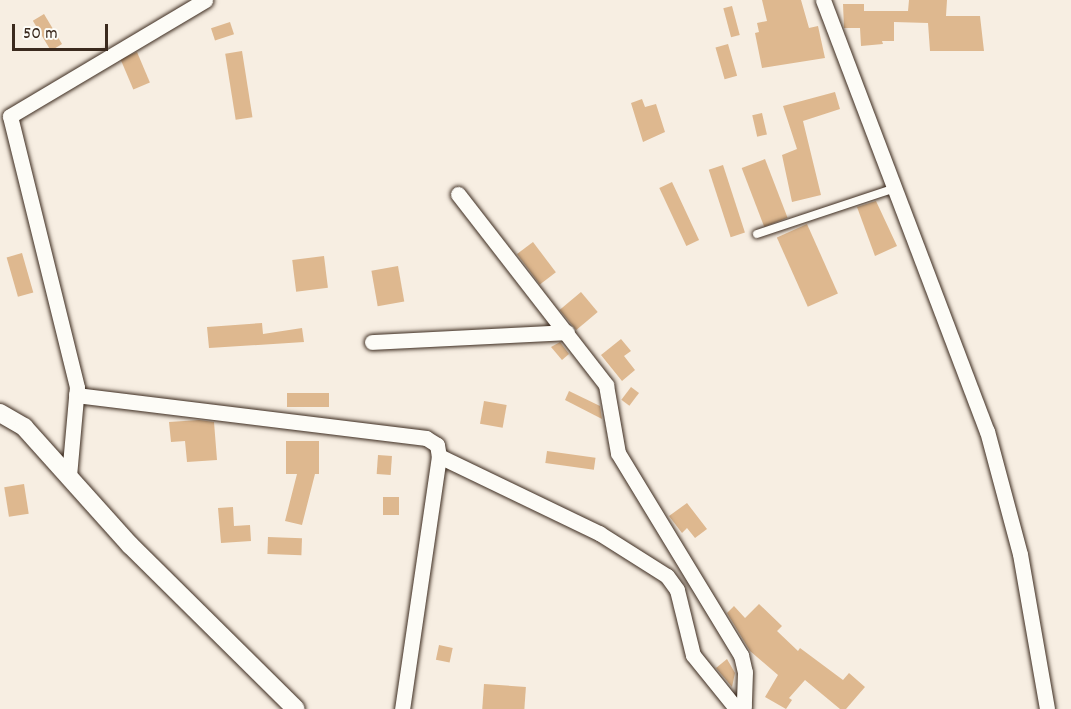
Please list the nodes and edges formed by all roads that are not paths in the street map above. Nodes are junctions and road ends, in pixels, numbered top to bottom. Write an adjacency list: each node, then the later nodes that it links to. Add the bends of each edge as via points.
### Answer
1 (205, 0): 8 (street, via 10,116)
2 (823, 0): 3 (street)
3 (896, 188): 5 (lane); 15 (street, via 987,430 1020,554)
4 (458, 194): 6 (street)
5 (757, 234)
6 (567, 332): 7 (street); 12 (street, via 609,392 618,453 741,655 745,672)
7 (372, 342)
8 (76, 395): 10 (street, via 426,438 437,445); 11 (street)
9 (0, 413): 11 (street, via 24,427)
10 (439, 456): 12 (street, via 599,533 667,576 677,590 693,655 735,706); 14 (street)
11 (69, 476): 13 (street, via 130,544)
12 (744, 707)
13 (296, 709)
14 (402, 709)
15 (1047, 709)

